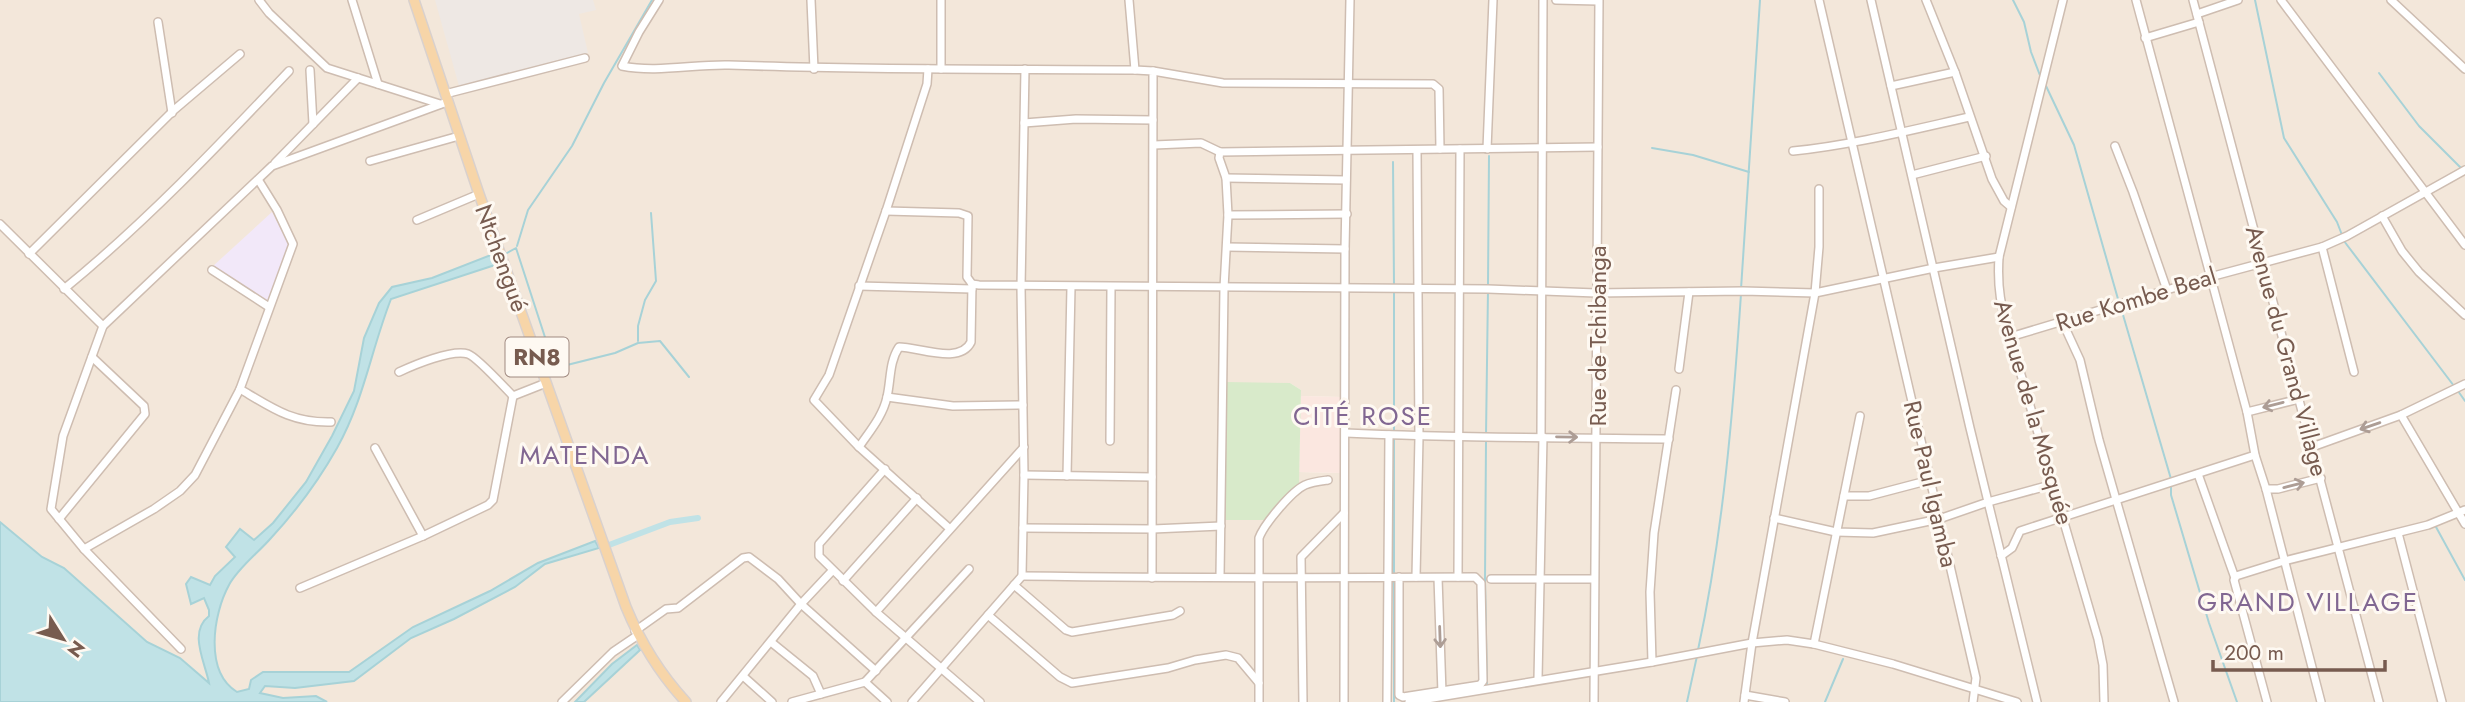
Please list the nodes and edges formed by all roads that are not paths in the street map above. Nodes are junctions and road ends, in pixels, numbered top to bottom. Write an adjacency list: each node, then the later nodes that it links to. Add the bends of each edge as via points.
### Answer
1 (259, 0): 38 (street, via 327,68)
2 (352, 0): 39 (street)
3 (414, 0): 42 (main road, Ntchengué / RN8)
4 (659, 0): 28 (street, via 622,66)
5 (811, 0): 28 (street)
6 (941, 0): 30 (street)
7 (1129, 0): 34 (street)
8 (1350, 0): 40 (street)
9 (1493, 0): 57 (street)
10 (1543, 0): 54 (street)
11 (1556, 0): 21 (street)
12 (1819, 0): 50 (street, Rue Paul Igamba)
13 (1871, 0): 41 (street)
14 (1926, 0): 37 (street)
15 (2063, 0): 73 (street, Avenue de la Mosquée)
16 (2136, 0): 25 (street)
17 (2193, 0): 22 (street, Avenue du Grand Village)
18 (2238, 0): 22 (street)
19 (2281, 0): 71 (street)
20 (2391, 0): 32 (street)
21 (1598, 1): 53 (street, Rue de Tchibanga)
22 (2197, 14): 24 (street, Avenue du Grand Village)
23 (158, 22): 43 (street)
24 (2199, 22): 25 (street); 86 (street, Avenue du Grand Village)
25 (2145, 38): 89 (street)
26 (240, 54): 43 (street)
27 (585, 58): 42 (street)
28 (814, 69): 29 (street)
29 (928, 69): 30 (street); 74 (street)
30 (941, 69): 31 (street)
31 (1025, 69): 34 (street); 46 (street)
32 (2465, 69)
33 (310, 70): 47 (street)
34 (1135, 70): 36 (street)
35 (289, 71): 98 (street, via 188,178)
36 (1153, 71): 40 (street, via 1223,83); 45 (street)
37 (1955, 72): 41 (street); 44 (street)
38 (358, 78): 39 (street); 47 (street)
39 (378, 84): 42 (street)
40 (1349, 84): 55 (street, via 1433,83 1439,89); 60 (street)
41 (1891, 86): 48 (street)
42 (444, 100): 49 (main road, Ntchengué / RN8); 64 (street)
43 (173, 113): 84 (street)
44 (1969, 117): 48 (street); 62 (street)
45 (1153, 120): 46 (street); 51 (street)
46 (1024, 123): 94 (street)
47 (313, 124): 64 (street)
48 (1902, 132): 50 (street); 66 (street)
49 (460, 136): 63 (street); 72 (main road, Ntchengué / RN8)
50 (1852, 142): 59 (street); 90 (street, Rue Paul Igamba)
51 (1154, 145): 61 (street, via 1201,143); 93 (street)
52 (2115, 146): 102 (street)
53 (1598, 147): 54 (street); 106 (street, Rue de Tchibanga)
54 (1542, 148): 57 (street); 103 (street)
55 (1440, 149): 56 (street); 58 (street)
56 (1460, 149): 57 (street); 101 (street)
57 (1487, 149)
58 (1417, 150): 60 (street); 100 (street)
59 (1793, 150)
60 (1347, 151): 61 (street); 69 (street)
61 (1220, 152): 67 (street)
62 (1986, 156): 66 (street); 73 (street, via 2000,194)
63 (370, 161)
64 (272, 166): 68 (street)
65 (2463, 172): 71 (street, Rue Kombe Beal)
66 (1912, 175): 87 (street)
67 (1226, 178): 69 (street); 76 (street)
68 (258, 180): 108 (street, via 293,244); 112 (street)
69 (1346, 180): 75 (street)
70 (1819, 189): 107 (street)
71 (2426, 191): 77 (street, Rue Kombe Beal); 80 (street)
72 (479, 194): 78 (street); 118 (main road, Ntchengué / RN8)
73 (2011, 207): 85 (street, Avenue de la Mosquée)
74 (886, 211): 91 (street); 92 (street, via 968,216 967,277)
75 (1347, 214): 76 (street); 83 (street)
76 (1227, 215): 81 (street)
77 (2382, 216): 82 (street, Rue Kombe Beal); 110 (street, via 2402,251)
78 (417, 220)
79 (0, 224): 84 (street)
80 (2465, 245)
81 (1227, 247): 83 (street); 97 (street)
82 (2322, 247): 86 (street, Rue Kombe Beal); 117 (street)
83 (1345, 249): 99 (street)
84 (29, 254): 98 (street)
85 (2000, 257): 87 (street); 113 (street, Avenue de la Mosquée, via 1999,300)
86 (2263, 263): 89 (street, Rue Kombe Beal); 124 (street, Avenue du Grand Village)
87 (1934, 268): 90 (street); 155 (street)
88 (212, 270): 108 (street)
89 (2210, 277): 102 (street, Rue Kombe Beal); 126 (street)
90 (1883, 279): 107 (street); 150 (street, Rue Paul Igamba)
91 (859, 286): 92 (street); 138 (street, via 829,375 814,400)
92 (972, 286): 94 (street); 123 (street, via 969,346 960,353 899,347)
93 (1153, 286): 96 (street); 97 (street); 147 (street)
94 (1021, 287): 95 (street); 125 (street)
95 (1071, 287): 96 (street); 146 (street)
96 (1111, 287): 137 (street)
97 (1224, 288): 99 (street); 164 (street)
98 (64, 289): 112 (street)
99 (1345, 289): 100 (street); 130 (street)
100 (1418, 289): 101 (street); 132 (street)
101 (1459, 289): 103 (street); 133 (street)
102 (2167, 290): 111 (street, Rue Kombe Beal)
103 (1544, 291): 106 (street); 134 (street)
104 (1612, 292): 105 (street); 106 (street); 109 (street)
105 (1689, 292): 107 (street); 115 (street)
106 (1596, 293): 109 (street, Rue de Tchibanga)
107 (1815, 293): 159 (street)
108 (270, 307): 120 (street)
109 (1596, 309): 135 (street, Rue de Tchibanga)
110 (2465, 315)
111 (2062, 321): 113 (street, Rue Kombe Beal); 156 (street, via 2080,360)
112 (103, 326): 114 (street)
113 (2010, 337): 151 (street, Avenue de la Mosquée)
114 (92, 357): 161 (street, via 63,436 51,509); 161 (street, via 144,406 145,414)
115 (1679, 369)
116 (399, 372): 122 (street, via 428,359 471,354)
117 (2354, 372)
118 (546, 383): 122 (street); 198 (main road, Ntchengué / RN8)
119 (2460, 387): 127 (street)
120 (240, 389): 129 (street, via 293,419); 172 (street, via 188,483 154,509)
121 (1676, 390): 136 (street)
122 (513, 396): 170 (street, via 493,500)
123 (887, 397): 125 (street, via 953,406); 138 (street)
124 (2300, 398): 126 (street, one-way to 126); 140 (street, Avenue du Grand Village)
125 (1023, 405): 139 (street)
126 (2247, 412): 142 (street)
127 (2401, 415): 140 (street, one-way to 140); 157 (street)
128 (1860, 416): 153 (street)
129 (331, 422)
130 (1346, 433): 131 (street); 158 (street)
131 (1391, 435): 132 (street); 180 (street)
132 (1419, 437): 133 (street); 181 (street)
133 (1459, 437): 134 (street); 186 (street)
134 (1542, 437): 135 (street, one-way to 135); 189 (street)
135 (1597, 438): 136 (street); 190 (street, Rue de Tchibanga)
136 (1669, 439): 204 (street, via 1654,533)
137 (1110, 440)
138 (859, 447): 143 (street)
139 (1024, 447): 145 (street); 165 (street)
140 (2312, 447): 148 (street, Avenue du Grand Village)
141 (375, 448): 170 (street)
142 (2255, 455): 144 (street); 152 (street)
143 (885, 469): 154 (street); 176 (street, via 818,544 819,556)
144 (2199, 474): 156 (street); 187 (street)
145 (1024, 475): 146 (street); 166 (street)
146 (1067, 476): 147 (street)
147 (1152, 477): 167 (street)
148 (2321, 478): 152 (street, one-way to 148); 171 (street, Avenue du Grand Village)
149 (1328, 480): 183 (street, via 1302,487 1265,526 1259,537)
150 (1930, 480): 153 (street, via 1870,496); 162 (street, Rue Paul Igamba)
151 (2054, 484): 155 (street); 160 (street, Avenue de la Mosquée)
152 (2266, 489): 174 (street)
153 (1844, 496): 168 (street)
154 (917, 498): 165 (street); 191 (street)
155 (1988, 502): 162 (street); 173 (street)
156 (2116, 502): 160 (street); 235 (street)
157 (2462, 511): 163 (street); 169 (street)
158 (1344, 513): 179 (street, via 1303,554); 184 (street)
159 (1774, 518): 168 (street); 201 (street)
160 (2064, 518): 173 (street, via 2020,531 2012,548); 234 (street, Avenue de la Mosquée, via 2104,665)
161 (59, 519): 172 (street)
162 (1939, 519): 168 (street, via 1873,533); 212 (street, Rue Paul Igamba)
163 (2465, 524)
164 (1221, 526): 167 (street); 178 (street)
165 (949, 528): 195 (street)
166 (1023, 528): 167 (street); 177 (street)
167 (1153, 529): 182 (street)
168 (1836, 532): 202 (street)
169 (2398, 533): 171 (street); 239 (street)
170 (423, 536): 193 (street)
171 (2340, 548): 174 (street); 238 (street, Avenue du Grand Village)
172 (84, 549): 203 (street)
173 (2001, 556): 233 (street)
174 (2284, 561): 187 (street); 237 (street)
175 (970, 569): 199 (street)
176 (832, 571): 191 (street); 194 (street)
177 (1022, 576): 182 (street); 192 (street)
178 (1220, 577): 182 (street); 183 (street)
179 (1301, 577): 183 (street); 184 (street); 225 (street)
180 (1393, 577): 181 (street); 184 (street); 213 (street, via 1397,692 1403,696); 227 (street)
181 (1416, 577): 185 (street)
182 (1152, 578)
183 (1259, 578): 211 (street)
184 (1343, 578): 226 (street)
185 (1438, 578): 186 (street); 213 (street, one-way to 213)
186 (1458, 578): 213 (street, via 1475,577 1481,583 1483,681)
187 (2235, 578): 236 (street)
188 (1491, 579): 189 (street)
189 (1542, 579): 190 (street); 209 (street)
190 (1594, 579): 207 (street, Rue de Tchibanga)
191 (843, 581): 195 (street)
192 (1014, 585): 196 (street, via 1072,632); 197 (street)
193 (300, 587)
194 (801, 604): 198 (street, via 778,579 747,557); 200 (street); 206 (street)
195 (876, 611): 199 (street)
196 (1180, 611)
197 (988, 615): 205 (street); 211 (street, via 1072,683 1226,655 1238,658)
198 (637, 633): 216 (street); 217 (main road, Ntchengué / RN8)
199 (908, 638): 205 (street); 206 (street)
200 (771, 642): 208 (street); 214 (street, via 813,676)
201 (1752, 643): 202 (street, via 1787,639); 204 (street); 215 (street)
202 (1814, 643): 212 (street)
203 (181, 649)
204 (1652, 662): 207 (street)
205 (942, 669): 222 (street); 223 (street)
206 (876, 671): 210 (street)
207 (1594, 672): 209 (street); 229 (street, Rue de Tchibanga)
208 (743, 676): 218 (street); 219 (street)
209 (1538, 679): 213 (street)
210 (865, 682): 214 (street); 221 (street)
211 (1259, 682): 224 (street)
212 (1976, 690): 231 (street); 232 (street)
213 (1442, 693): 228 (street)
214 (820, 697): 220 (street)
215 (1745, 699): 230 (street)
216 (562, 702)
217 (686, 702)
218 (721, 702)
219 (772, 702)
220 (792, 702)
221 (887, 702)
222 (912, 702)
223 (980, 702)
224 (1259, 702)
225 (1303, 702)
226 (1345, 702)
227 (1387, 702)
228 (1409, 702)
229 (1594, 702)
230 (1785, 702)
231 (1973, 702)
232 (2018, 702)
233 (2037, 702)
234 (2104, 702)
235 (2174, 702)
236 (2267, 702)
237 (2322, 702)
238 (2379, 702)
239 (2442, 702)

